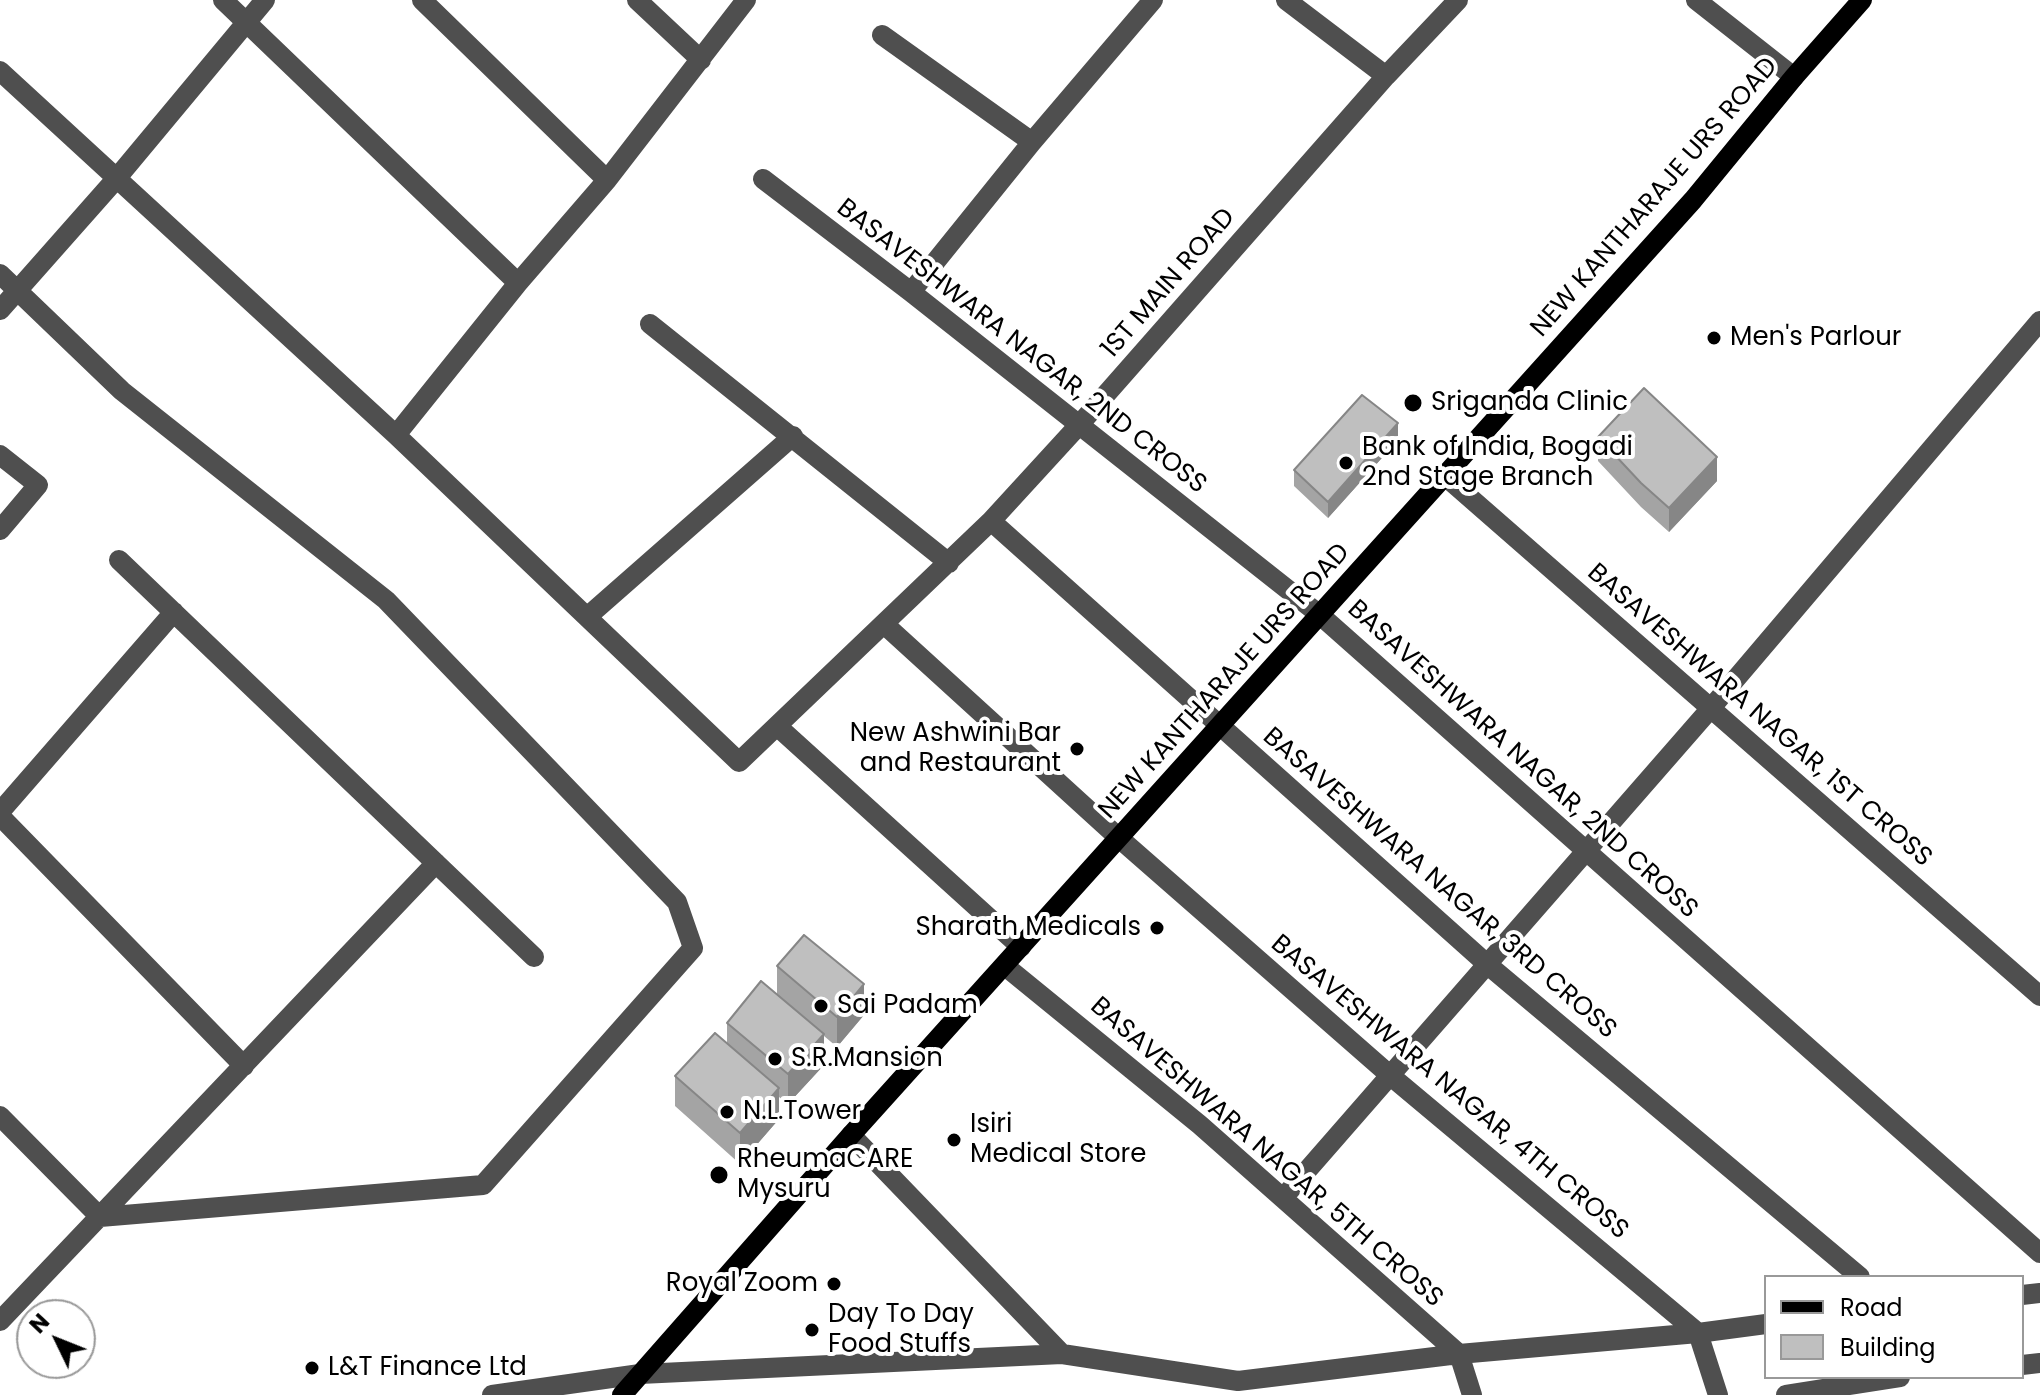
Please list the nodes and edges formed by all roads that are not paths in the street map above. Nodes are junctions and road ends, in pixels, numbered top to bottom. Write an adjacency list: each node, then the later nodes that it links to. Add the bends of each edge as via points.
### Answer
1 (223, 0): 11 (street)
2 (265, 0): 11 (street)
3 (422, 0): 20 (street)
4 (637, 0): 13 (street)
5 (746, 0): 13 (street)
6 (1153, 0): 17 (street)
7 (1286, 0): 15 (street)
8 (1458, 0): 15 (street, 1ST MAIN ROAD)
9 (1696, 0): 16 (street)
10 (1862, 0): 16 (main road, NEW KANTHARAJE URS ROAD)
11 (246, 22): 18 (street); 22 (street)
12 (882, 35): 17 (street)
13 (701, 60): 20 (street)
14 (0, 71): 18 (street)
15 (1386, 76): 28 (street, 1ST MAIN ROAD)
16 (1794, 77): 32 (main road, NEW KANTHARAJE URS ROAD, via 1693,200)
17 (1032, 142): 24 (street)
18 (116, 179): 23 (street); 29 (street)
19 (763, 179): 24 (street, BASAVESHWARA NAGAR, 2ND CROSS)
20 (607, 180): 22 (street)
21 (0, 274): 23 (street)
22 (518, 283): 29 (street)
23 (18, 290): 25 (street); 58 (street, via 122,391 386,600 677,902 693,948 483,1185)
24 (911, 292): 28 (street, BASAVESHWARA NAGAR, 2ND CROSS)
25 (0, 310)
26 (2040, 321): 41 (street)
27 (650, 324): 30 (street)
28 (1079, 425): 33 (street, 1ST MAIN ROAD); 38 (street, BASAVESHWARA NAGAR, 2ND CROSS)
29 (396, 435): 39 (street)
30 (793, 436): 36 (street); 39 (street)
31 (0, 455): 34 (street, via 38,485)
32 (1445, 476): 38 (main road, NEW KANTHARAJE URS ROAD); 41 (street, BASAVESHWARA NAGAR, 1ST CROSS)
33 (991, 521): 36 (street, 1ST MAIN ROAD); 43 (street, BASAVESHWARA NAGAR, 3RD CROSS)
34 (0, 530)
35 (119, 560): 37 (street)
36 (949, 563): 40 (street, 1ST MAIN ROAD)
37 (174, 612): 44 (street); 47 (street)
38 (1320, 615): 43 (main road, NEW KANTHARAJE URS ROAD); 46 (street, BASAVESHWARA NAGAR, 2ND CROSS)
39 (587, 617): 42 (street, 1ST MAIN ROAD, via 739,762)
40 (884, 624): 42 (street, 1ST MAIN ROAD); 45 (street, BASAVESHWARA NAGAR, 4TH CROSS)
41 (1711, 708): 46 (street); 52 (street, BASAVESHWARA NAGAR, 1ST CROSS)
42 (777, 726): 48 (street)
43 (1219, 727): 45 (main road, NEW KANTHARAJE URS ROAD); 50 (street, BASAVESHWARA NAGAR, 3RD CROSS)
44 (0, 814): 53 (street)
45 (1119, 838): 48 (main road, NEW KANTHARAJE URS ROAD); 54 (street, BASAVESHWARA NAGAR, 4TH CROSS)
46 (1586, 852): 50 (street); 59 (street, BASAVESHWARA NAGAR, 2ND CROSS)
47 (436, 863): 49 (street); 53 (street)
48 (1021, 947): 51 (main road, NEW KANTHARAJE URS ROAD)
49 (534, 957)
50 (1488, 965): 54 (street); 60 (street, BASAVESHWARA NAGAR, 3RD CROSS)
51 (1005, 966): 56 (main road, NEW KANTHARAJE URS ROAD); 57 (street, BASAVESHWARA NAGAR, 5TH CROSS)
52 (2040, 996)
53 (244, 1066): 58 (street)
54 (1392, 1077): 57 (street); 63 (street, BASAVESHWARA NAGAR, 4TH CROSS)
55 (0, 1116): 58 (street)
56 (851, 1135): 64 (street); 66 (main road, NEW KANTHARAJE URS ROAD)
57 (1283, 1198): 65 (street, BASAVESHWARA NAGAR, 5TH CROSS)
58 (100, 1217): 61 (street)
59 (2040, 1253)
60 (1858, 1275)
61 (0, 1321)
62 (1764, 1324): 63 (street)
63 (1698, 1333): 65 (street); 72 (street)
64 (1062, 1354): 66 (street); 68 (street)
65 (1459, 1354): 68 (street); 71 (street)
66 (640, 1374): 69 (street); 70 (main road, NEW KANTHARAJE URS ROAD)
67 (1887, 1379): 73 (street)
68 (1240, 1388)
69 (492, 1395)
70 (622, 1395)
71 (1472, 1395)
72 (1718, 1395)
73 (1786, 1395)

